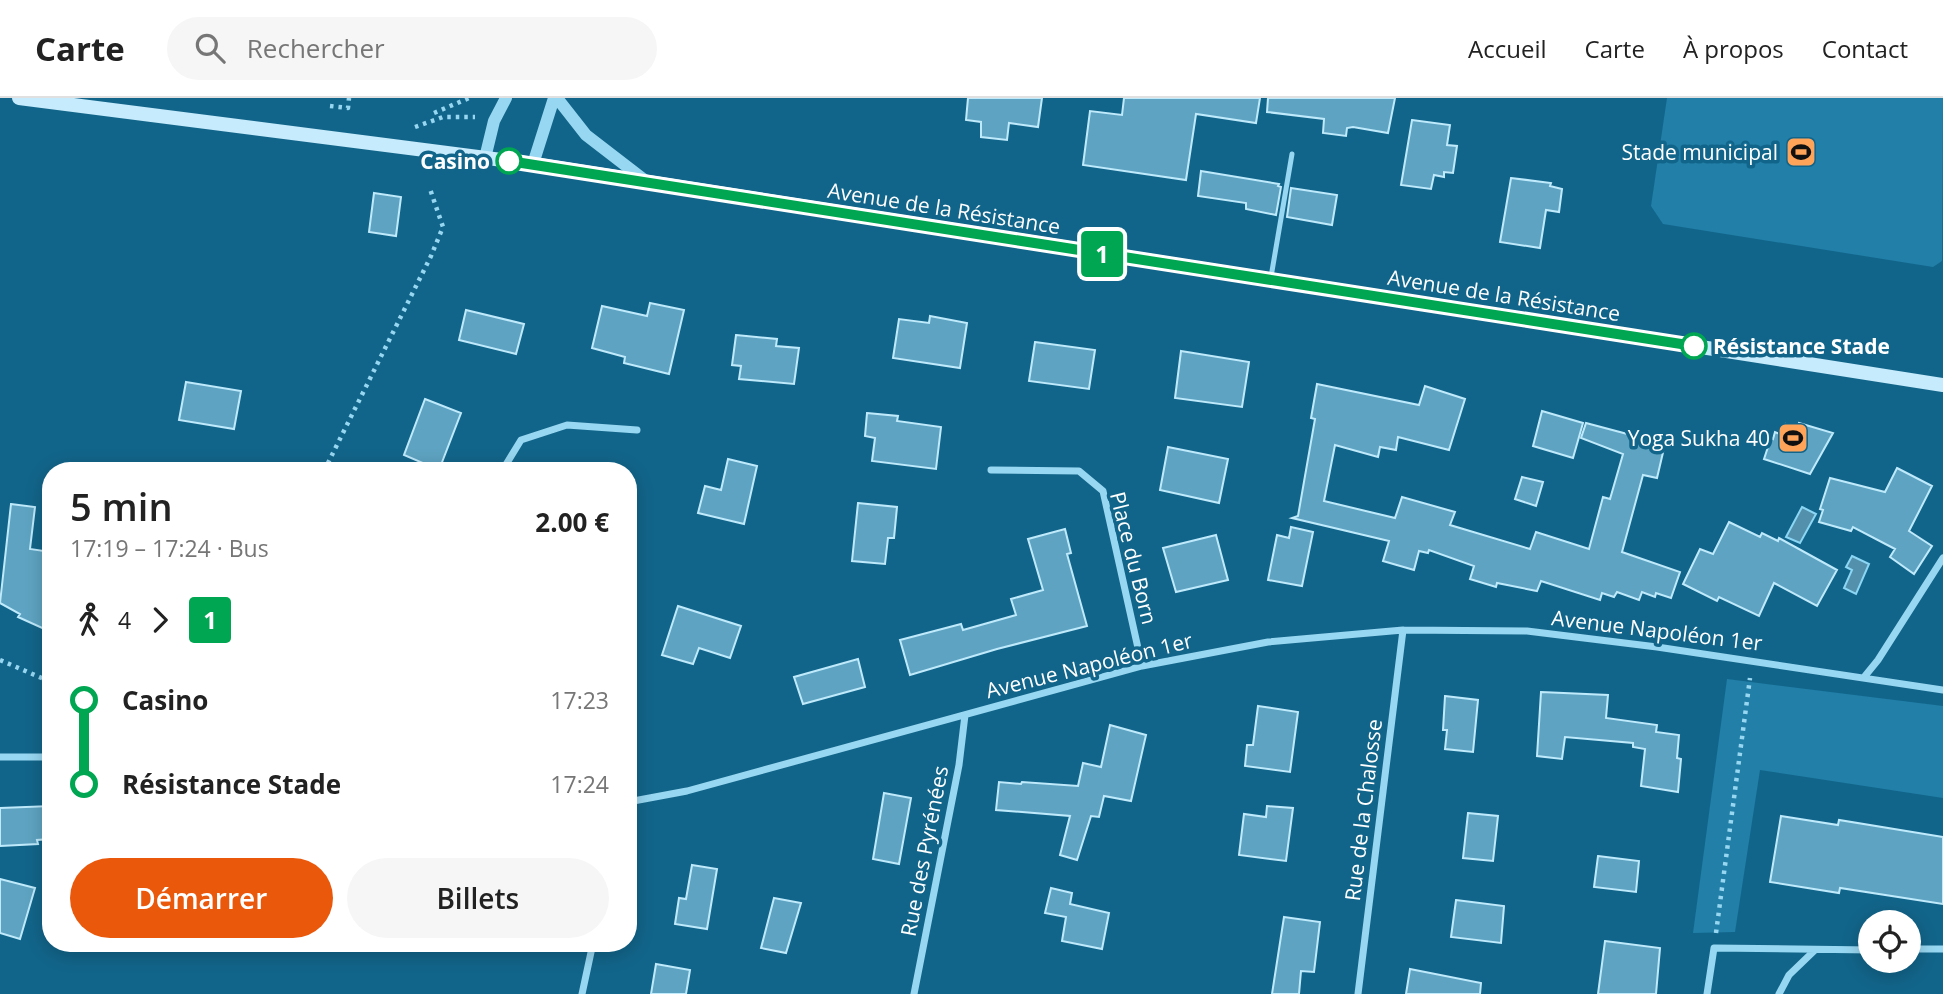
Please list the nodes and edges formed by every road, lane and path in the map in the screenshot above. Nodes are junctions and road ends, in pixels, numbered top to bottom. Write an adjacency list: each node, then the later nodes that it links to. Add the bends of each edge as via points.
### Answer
1 (19, 98): 9 (main road, Avenue de la Résistance)
2 (349, 98): 6 (path, via 348,108)
3 (469, 98): 7 (path)
4 (506, 98): 9 (street)
5 (556, 98): 10 (street); 11 (street, via 586,135)
6 (330, 106)
7 (434, 113)
8 (1292, 154): 13 (lane)
9 (485, 158): 10 (main road, Avenue de la Résistance)
10 (533, 164): 11 (main road, Avenue de la Résistance)
11 (647, 182): 13 (main road, Avenue de la Résistance)
12 (430, 189): 16 (path, via 443,227)
13 (1270, 280): 14 (main road, Avenue de la Résistance)
14 (1943, 384)
15 (637, 430): 17 (street, via 567,425 521,440)
16 (328, 462)
17 (508, 462)
18 (991, 470): 23 (street, Place du Born, via 1079,471 1103,491)
19 (1943, 558): 24 (street)
20 (1403, 630): 22 (street, Avenue Napoléon 1er, via 1527,631); 23 (street, Avenue Napoléon 1er, via 1268,642); 39 (street, Rue de la Chalosse)
21 (0, 660): 25 (path)
22 (1753, 660): 24 (street, Avenue Napoléon 1er); 31 (path)
23 (1142, 666): 27 (street, Avenue Napoléon 1er)
24 (1865, 676): 26 (street, Avenue Napoléon 1er)
25 (42, 678)
26 (1943, 690)
27 (965, 715): 30 (street, Avenue Napoléon 1er, via 687,791); 38 (street, Rue des Pyrénées)
28 (0, 757): 29 (street)
29 (42, 757)
30 (637, 800)
31 (1714, 948): 34 (street); 40 (street)
32 (1943, 948): 33 (street)
33 (1921, 949)
34 (1815, 950): 35 (street); 41 (street, via 1789,975)
35 (1858, 950)
36 (591, 952): 37 (street)
37 (582, 994)
38 (914, 994)
39 (1358, 994)
40 (1707, 994)
41 (1779, 994)

